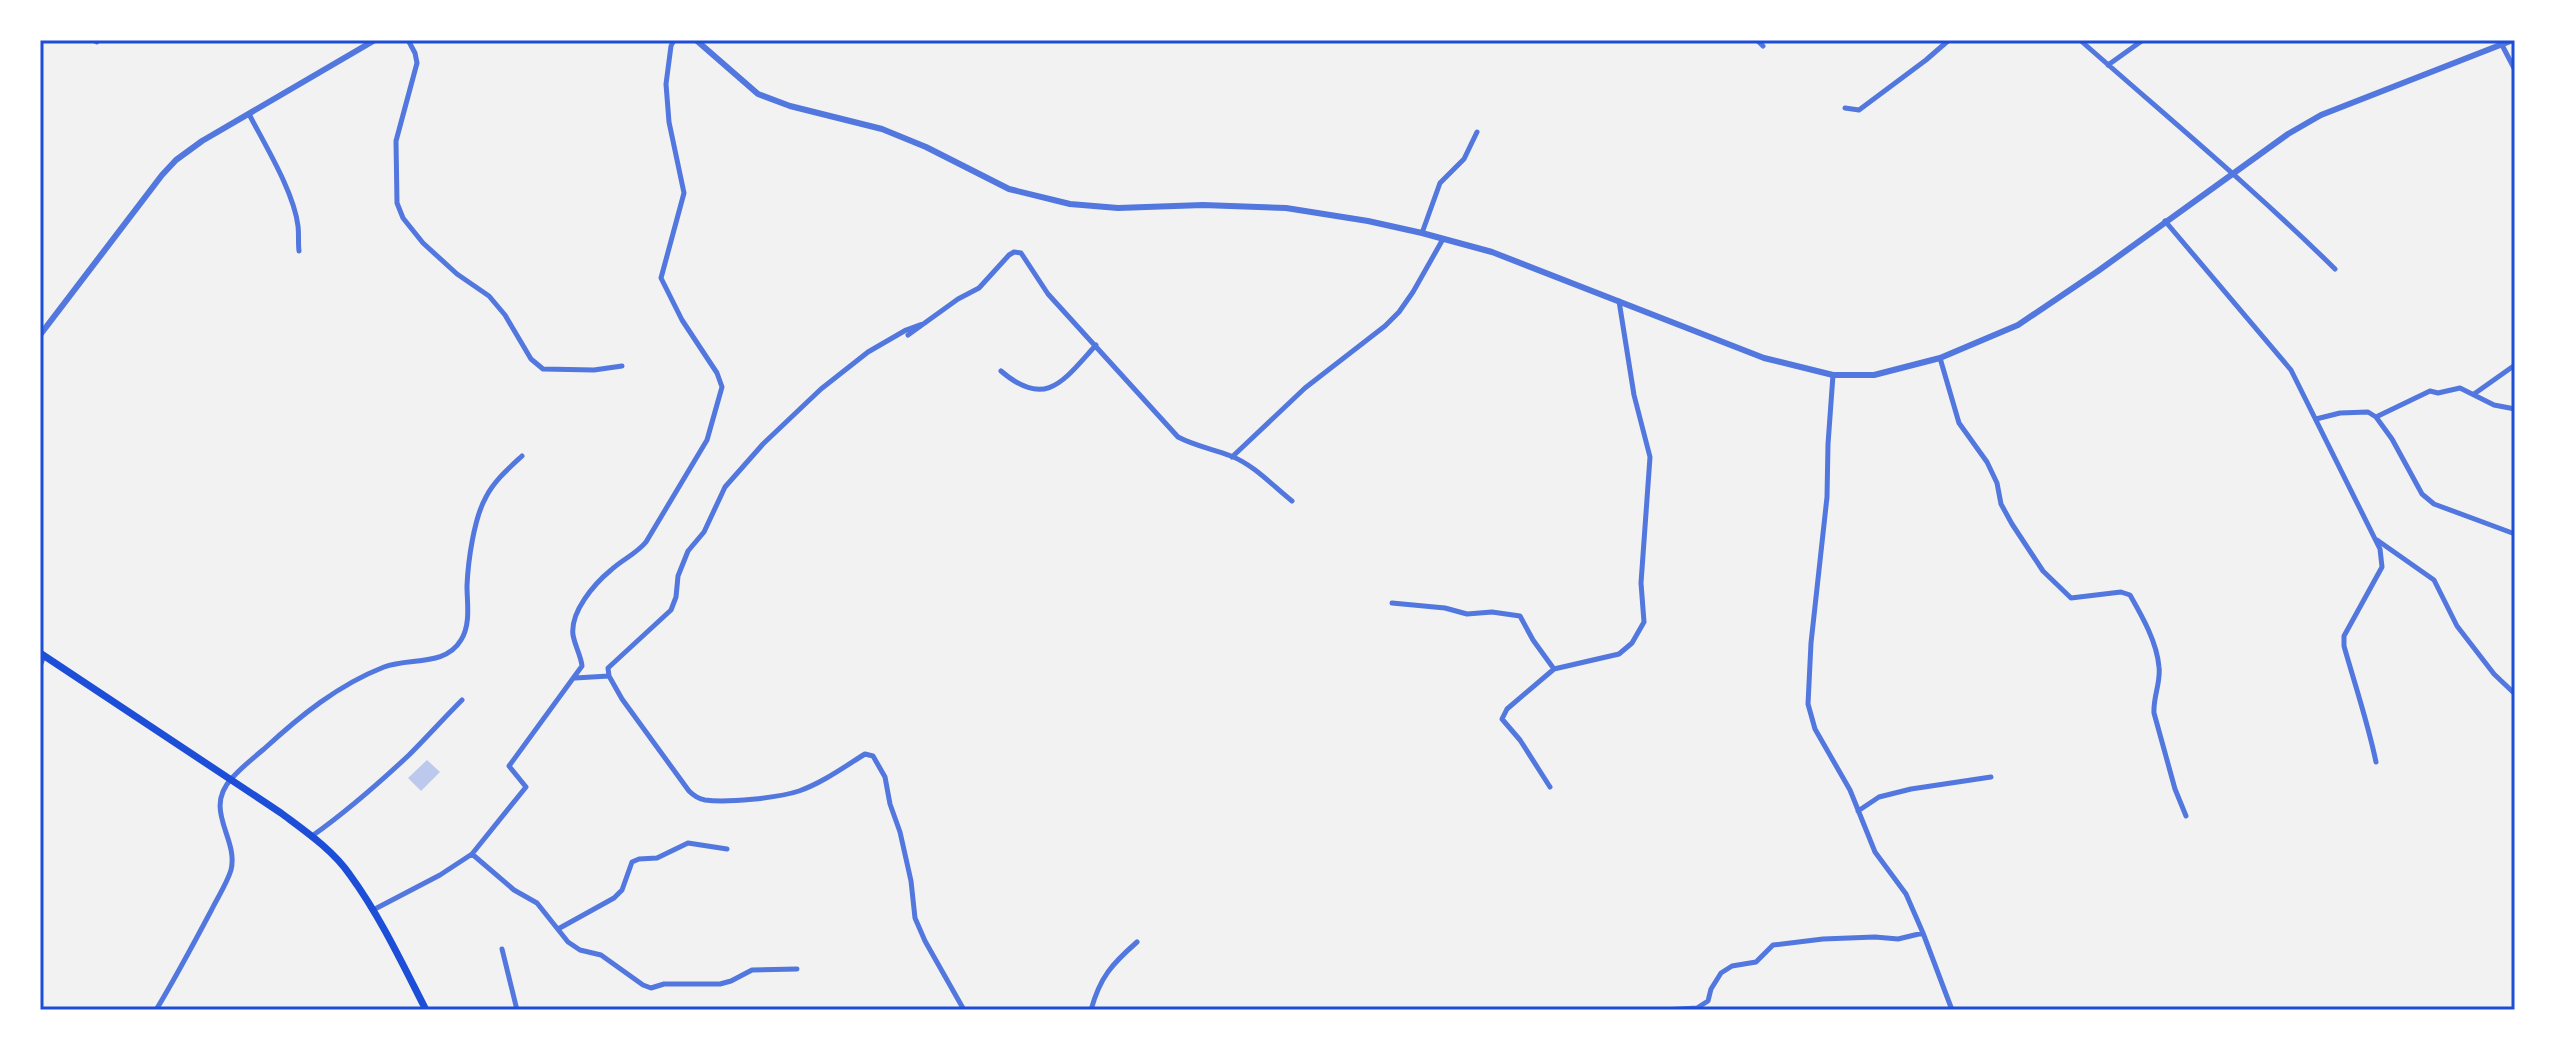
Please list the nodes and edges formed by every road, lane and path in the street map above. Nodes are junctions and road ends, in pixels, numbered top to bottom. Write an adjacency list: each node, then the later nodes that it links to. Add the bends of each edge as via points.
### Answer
1 (408, 40): 30 (street, via 417,63 396,141 397,203 403,218 446,264 489,296 543,369)
2 (674, 40): 47 (street, via 666,84 684,193 661,278 717,373 720,401 707,440 646,542 611,569 578,610 573,635 582,663)
3 (696, 40): 19 (street, via 758,94 882,129 1009,189 1070,204 1118,208 1286,208)
4 (1757, 40): 11 (street)
5 (1949, 40): 14 (street, via 1859,110)
6 (2080, 40): 12 (street)
7 (2143, 40): 12 (street)
8 (2513, 40): 10 (street)
9 (371, 41): 15 (street)
10 (2502, 45): 13 (street); 17 (street, via 2321,115)
11 (1763, 46)
12 (2108, 65): 17 (street)
13 (2515, 70)
14 (1845, 108)
15 (249, 114): 21 (street, via 292,205); 25 (street, via 176,160)
16 (1477, 132): 19 (street, via 1464,159 1440,183)
17 (2230, 174): 18 (street); 22 (street)
18 (2165, 221): 28 (street, via 2018,325); 36 (street, via 2291,370)
19 (1422, 233): 20 (street)
20 (1443, 239): 23 (street); 38 (street, via 1399,312 1305,388)
21 (299, 251)
22 (2335, 269)
23 (1619, 300): 32 (street, via 1764,358); 45 (street, via 1650,457 1641,583 1644,622 1619,654)
24 (925, 323): 26 (street); 27 (street, via 979,288 1014,252 1021,253 1048,294); 46 (street, via 868,352 763,444 725,487 704,532 688,551 671,610 613,661)
25 (40, 335)
26 (908, 335)
27 (1096, 345): 31 (street, via 1043,391 1023,388); 38 (street, via 1178,437)
28 (1940, 358): 32 (street, via 1874,375); 55 (street, via 1959,423 1987,462 2001,504 2043,571 2071,598 2130,595 2143,618 2160,670 2154,713)
29 (2515, 365): 33 (street)
30 (622, 366)
31 (1001, 371)
32 (1833, 375): 54 (street, via 1808,704 1815,729)
33 (2474, 394): 34 (street); 35 (street, via 2460,388 2430,391)
34 (2515, 409)
35 (2376, 417): 36 (street, via 2368,412); 40 (street, via 2422,494 2434,504)
36 (2316, 419): 41 (street)
37 (522, 456): 52 (street, via 485,498 467,583 467,625 456,647 439,658 388,665 333,693)
38 (1232, 457): 39 (street)
39 (1292, 501)
40 (2515, 534)
41 (2375, 539): 48 (street, via 2434,580 2457,626); 50 (street, via 2382,567 2344,636 2344,646)
42 (1392, 603): 45 (street, via 1520,616)
43 (42, 654): 44 (street); 52 (main road)
44 (40, 666)
45 (1554, 669): 53 (street, via 1502,719)
46 (609, 676): 47 (street); 68 (street, via 696,797 753,799 798,791 865,754 873,756 885,777 900,832 915,918)
47 (575, 678): 58 (street, via 509,766 526,787)
48 (2515, 694)
49 (462, 700): 56 (street, via 412,753)
50 (2376, 762)
51 (1991, 777): 54 (street, via 1879,797)
52 (230, 780): 56 (main road); 65 (street, via 219,808 231,870)
53 (1550, 787)
54 (1858, 811): 61 (street, via 1875,852 1906,894)
55 (2186, 816)
56 (312, 836): 59 (main road, via 349,873)
57 (727, 849): 60 (street, via 688,843 657,858 632,862 614,898)
58 (472, 854): 59 (street); 60 (street, via 537,903)
59 (372, 910): 66 (main road)
60 (558, 929): 64 (street, via 580,950 601,955 651,988 720,984 752,970)
61 (1923, 933): 70 (street, via 1773,945 1756,962 1721,973 1708,1001 1697,1008); 71 (street)
62 (1137, 942): 69 (street, via 1104,975)
63 (502, 949): 67 (street)
64 (797, 969)
65 (156, 1010)
66 (426, 1010)
67 (517, 1010)
68 (964, 1010)
69 (1091, 1010)
70 (1663, 1010)
71 (1952, 1010)

